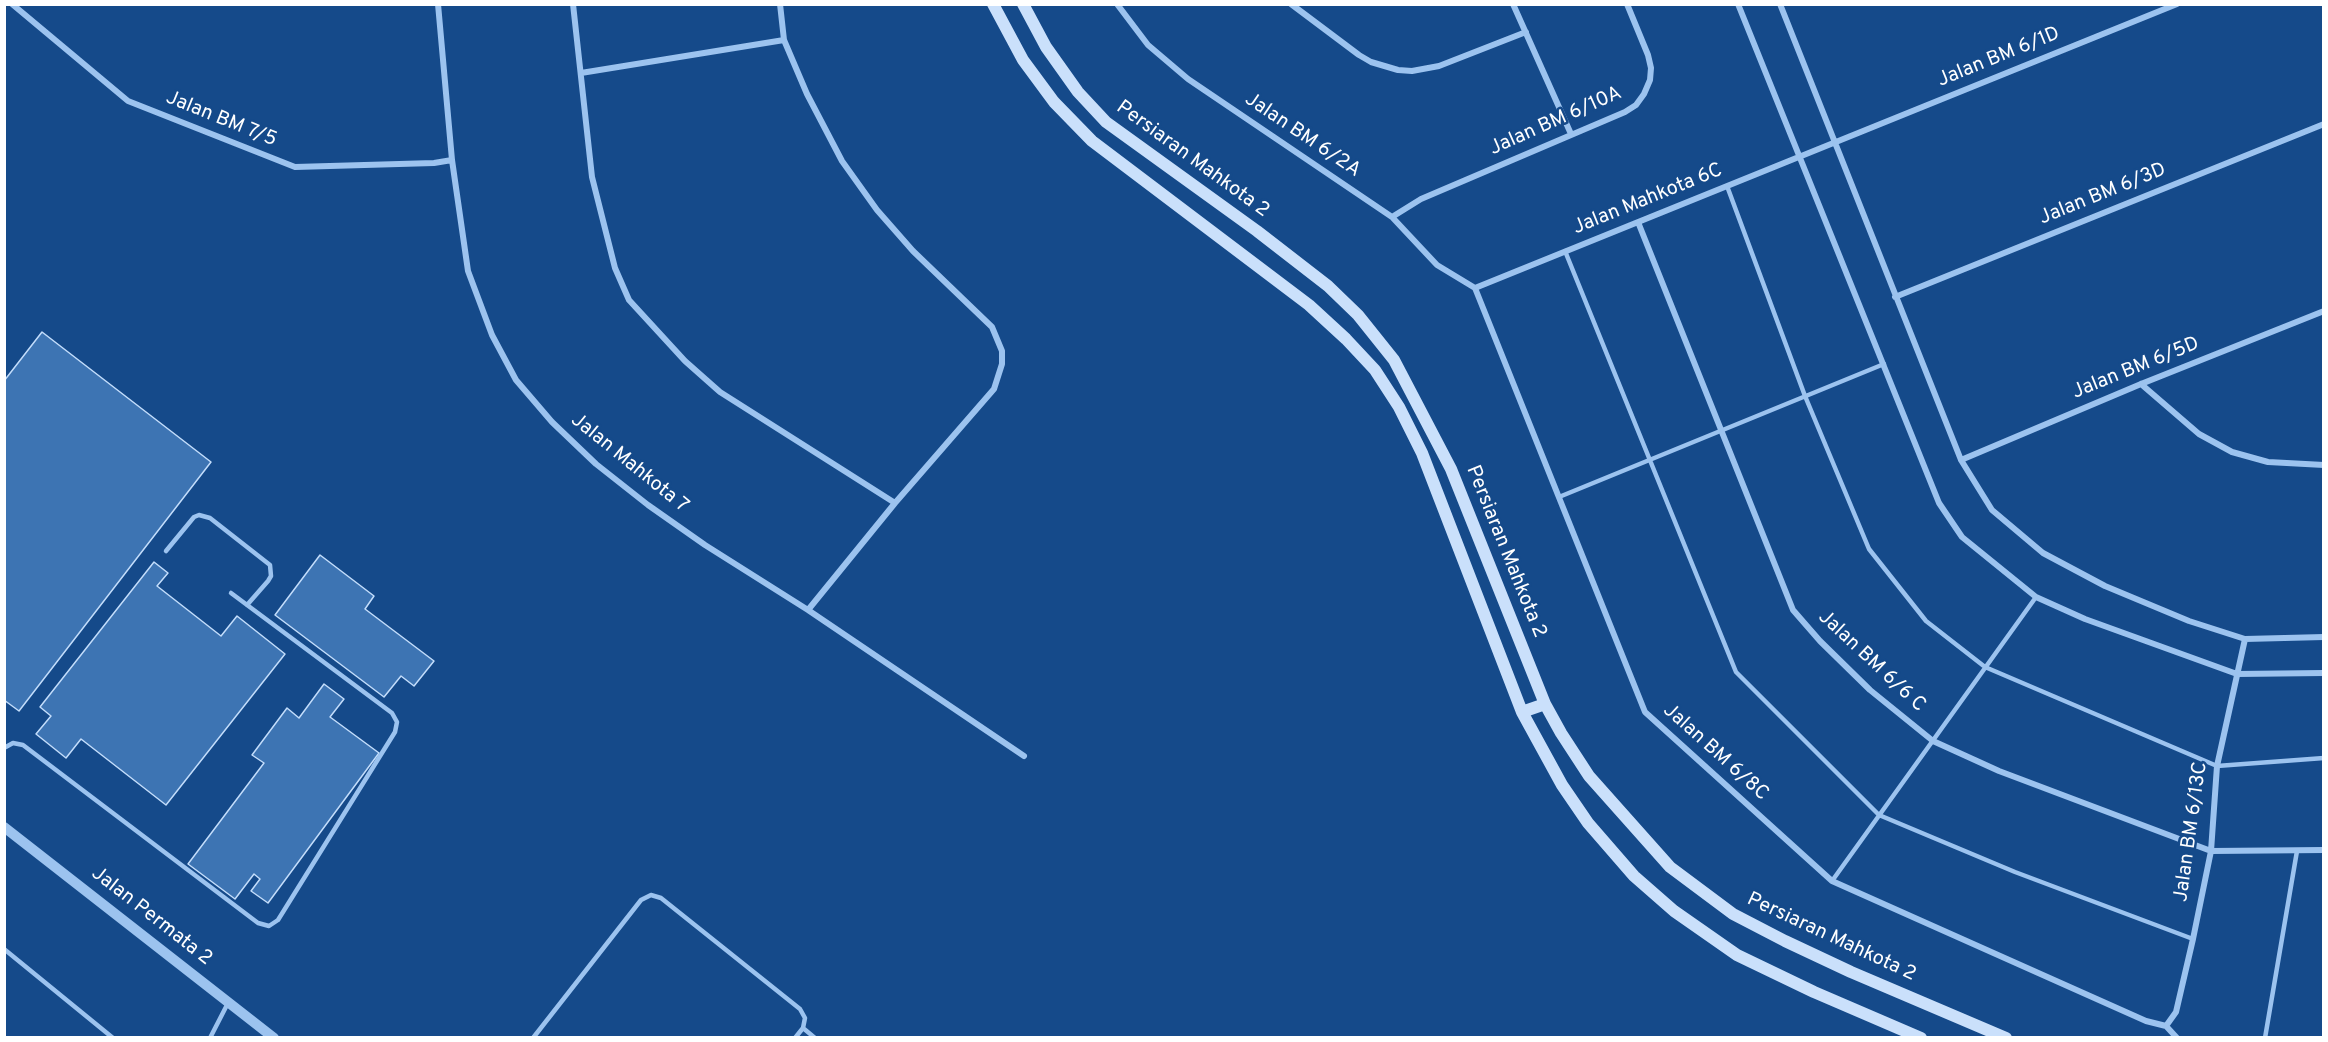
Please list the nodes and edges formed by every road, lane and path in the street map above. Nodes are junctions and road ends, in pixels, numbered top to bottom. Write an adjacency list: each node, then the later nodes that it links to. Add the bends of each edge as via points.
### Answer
1 (12, 4): 21 (street, Jalan BM 7/5, via 128,101 295,167)
2 (438, 4): 21 (street, Jalan Mahkota 7)
3 (573, 4): 16 (street)
4 (780, 4): 15 (street)
5 (993, 4): 49 (main road, Persiaran Mahkota 2, via 1023,60 1054,102 1092,141 1309,305 1375,370 1422,453)
6 (1023, 4): 48 (main road, Persiaran Mahkota 2, via 1052,56 1106,122 1328,286 1358,315 1394,360 1451,469)
7 (1117, 4): 23 (street, Jalan BM 6/2A, via 1148,45 1188,79)
8 (1292, 4): 14 (street, via 1359,55 1398,70 1432,68)
9 (1513, 4): 14 (street)
10 (1627, 4): 18 (street, Jalan BM 6/10A, via 1650,61 1650,80 1631,109)
11 (1738, 4): 20 (street)
12 (1780, 4): 19 (street)
13 (2177, 4): 19 (street, Jalan BM 6/1D)
14 (1526, 32): 18 (street)
15 (784, 40): 16 (street); 37 (street, via 842,161 913,251 992,327 1002,351 994,389)
16 (581, 73): 37 (street, via 592,177 615,268 629,300 685,361 720,392)
17 (2324, 124): 27 (street, Jalan BM 6/3D)
18 (1571, 135): 23 (street, Jalan BM 6/10A, via 1421,199)
19 (1834, 142): 20 (street, Jalan Mahkota 6C); 27 (street)
20 (1799, 156): 22 (street, Jalan Mahkota 6C); 29 (street)
21 (452, 160): 42 (street, Jalan Mahkota 7, via 468,271 492,335 516,380 596,464 705,545)
22 (1727, 186): 24 (street, Jalan Mahkota 6C); 31 (lane)
23 (1392, 217): 26 (street, Jalan BM 6/2A, via 1437,265)
24 (1638, 222): 25 (street, Jalan Mahkota 6C); 32 (street, Jalan BM 6/6 C)
25 (1565, 251): 26 (street, Jalan Mahkota 6C); 33 (lane)
26 (1475, 288): 36 (street, Jalan BM 6/8C)
27 (1895, 297): 34 (street)
28 (2324, 311): 30 (street, Jalan BM 6/5D)
29 (1884, 364): 31 (lane); 40 (street, via 1939,503 1962,537)
30 (2141, 384): 34 (street, Jalan BM 6/5D); 35 (street, via 2199,434 2232,452 2268,462)
31 (1805, 396): 32 (lane); 45 (lane, via 1869,549 1926,621)
32 (1722, 430): 33 (lane); 50 (street, Jalan BM 6/6 C, via 1793,610 1870,690)
33 (1649, 460): 36 (lane); 55 (lane, via 1736,672)
34 (1961, 460): 44 (street, via 1992,510 2043,553 2105,586)
35 (2324, 465)
36 (1559, 496): 60 (street, Jalan BM 6/8C, via 1645,711)
37 (895, 503): 42 (street)
38 (166, 551): 41 (lane, via 194,517 210,518 270,565 271,576)
39 (231, 592): 41 (lane)
40 (2036, 597): 45 (lane); 47 (street, via 2085,619)
41 (247, 604): 51 (lane, via 392,713 397,722 395,732 278,920 269,926 258,923 23,745 13,743)
42 (808, 610): 52 (street, Jalan Mahkota 7)
43 (2324, 637): 44 (street)
44 (2245, 639): 47 (street, Jalan BM 6/13C)
45 (1986, 667): 50 (lane); 54 (lane)
46 (2324, 673): 47 (street)
47 (2237, 674): 54 (street, Jalan BM 6/13C)
48 (1545, 704): 49 (main road); 73 (main road, Persiaran Mahkota 2, via 1589,776 1624,817 1670,867 1733,914 1851,972)
49 (1522, 712): 72 (main road, Persiaran Mahkota 2, via 1588,823 1634,876 1674,911 1737,955)
50 (1933, 741): 55 (lane); 58 (street, Jalan BM 6/6 C, via 1999,771)
51 (4, 748)
52 (1024, 756)
53 (2324, 758): 54 (lane)
54 (2217, 766): 58 (street, Jalan BM 6/13C)
55 (1879, 815): 60 (lane); 61 (lane, via 2015,872)
56 (4, 827): 63 (street, Jalan Permata 2)
57 (2324, 850): 59 (street, Jalan BM 6/6 C)
58 (2211, 851): 59 (street, Jalan BM 6/6 C); 61 (street, Jalan BM 6/13C)
59 (2297, 851): 75 (lane)
60 (1832, 881): 64 (street, Jalan BM 6/8C, via 2146,1022)
61 (2193, 939): 64 (street, Jalan BM 6/13C, via 2176,1012)
62 (4, 950): 66 (lane)
63 (229, 1000): 67 (lane); 68 (street, Jalan Permata 2)
64 (2166, 1026): 74 (street)
65 (803, 1028): 69 (lane, via 805,1018 800,1009 661,898 651,895 641,900); 70 (lane); 71 (lane)
66 (113, 1038)
67 (210, 1038)
68 (274, 1038)
69 (533, 1038)
70 (795, 1038)
71 (815, 1038)
72 (1921, 1038)
73 (2006, 1038)
74 (2177, 1038)
75 (2265, 1038)

